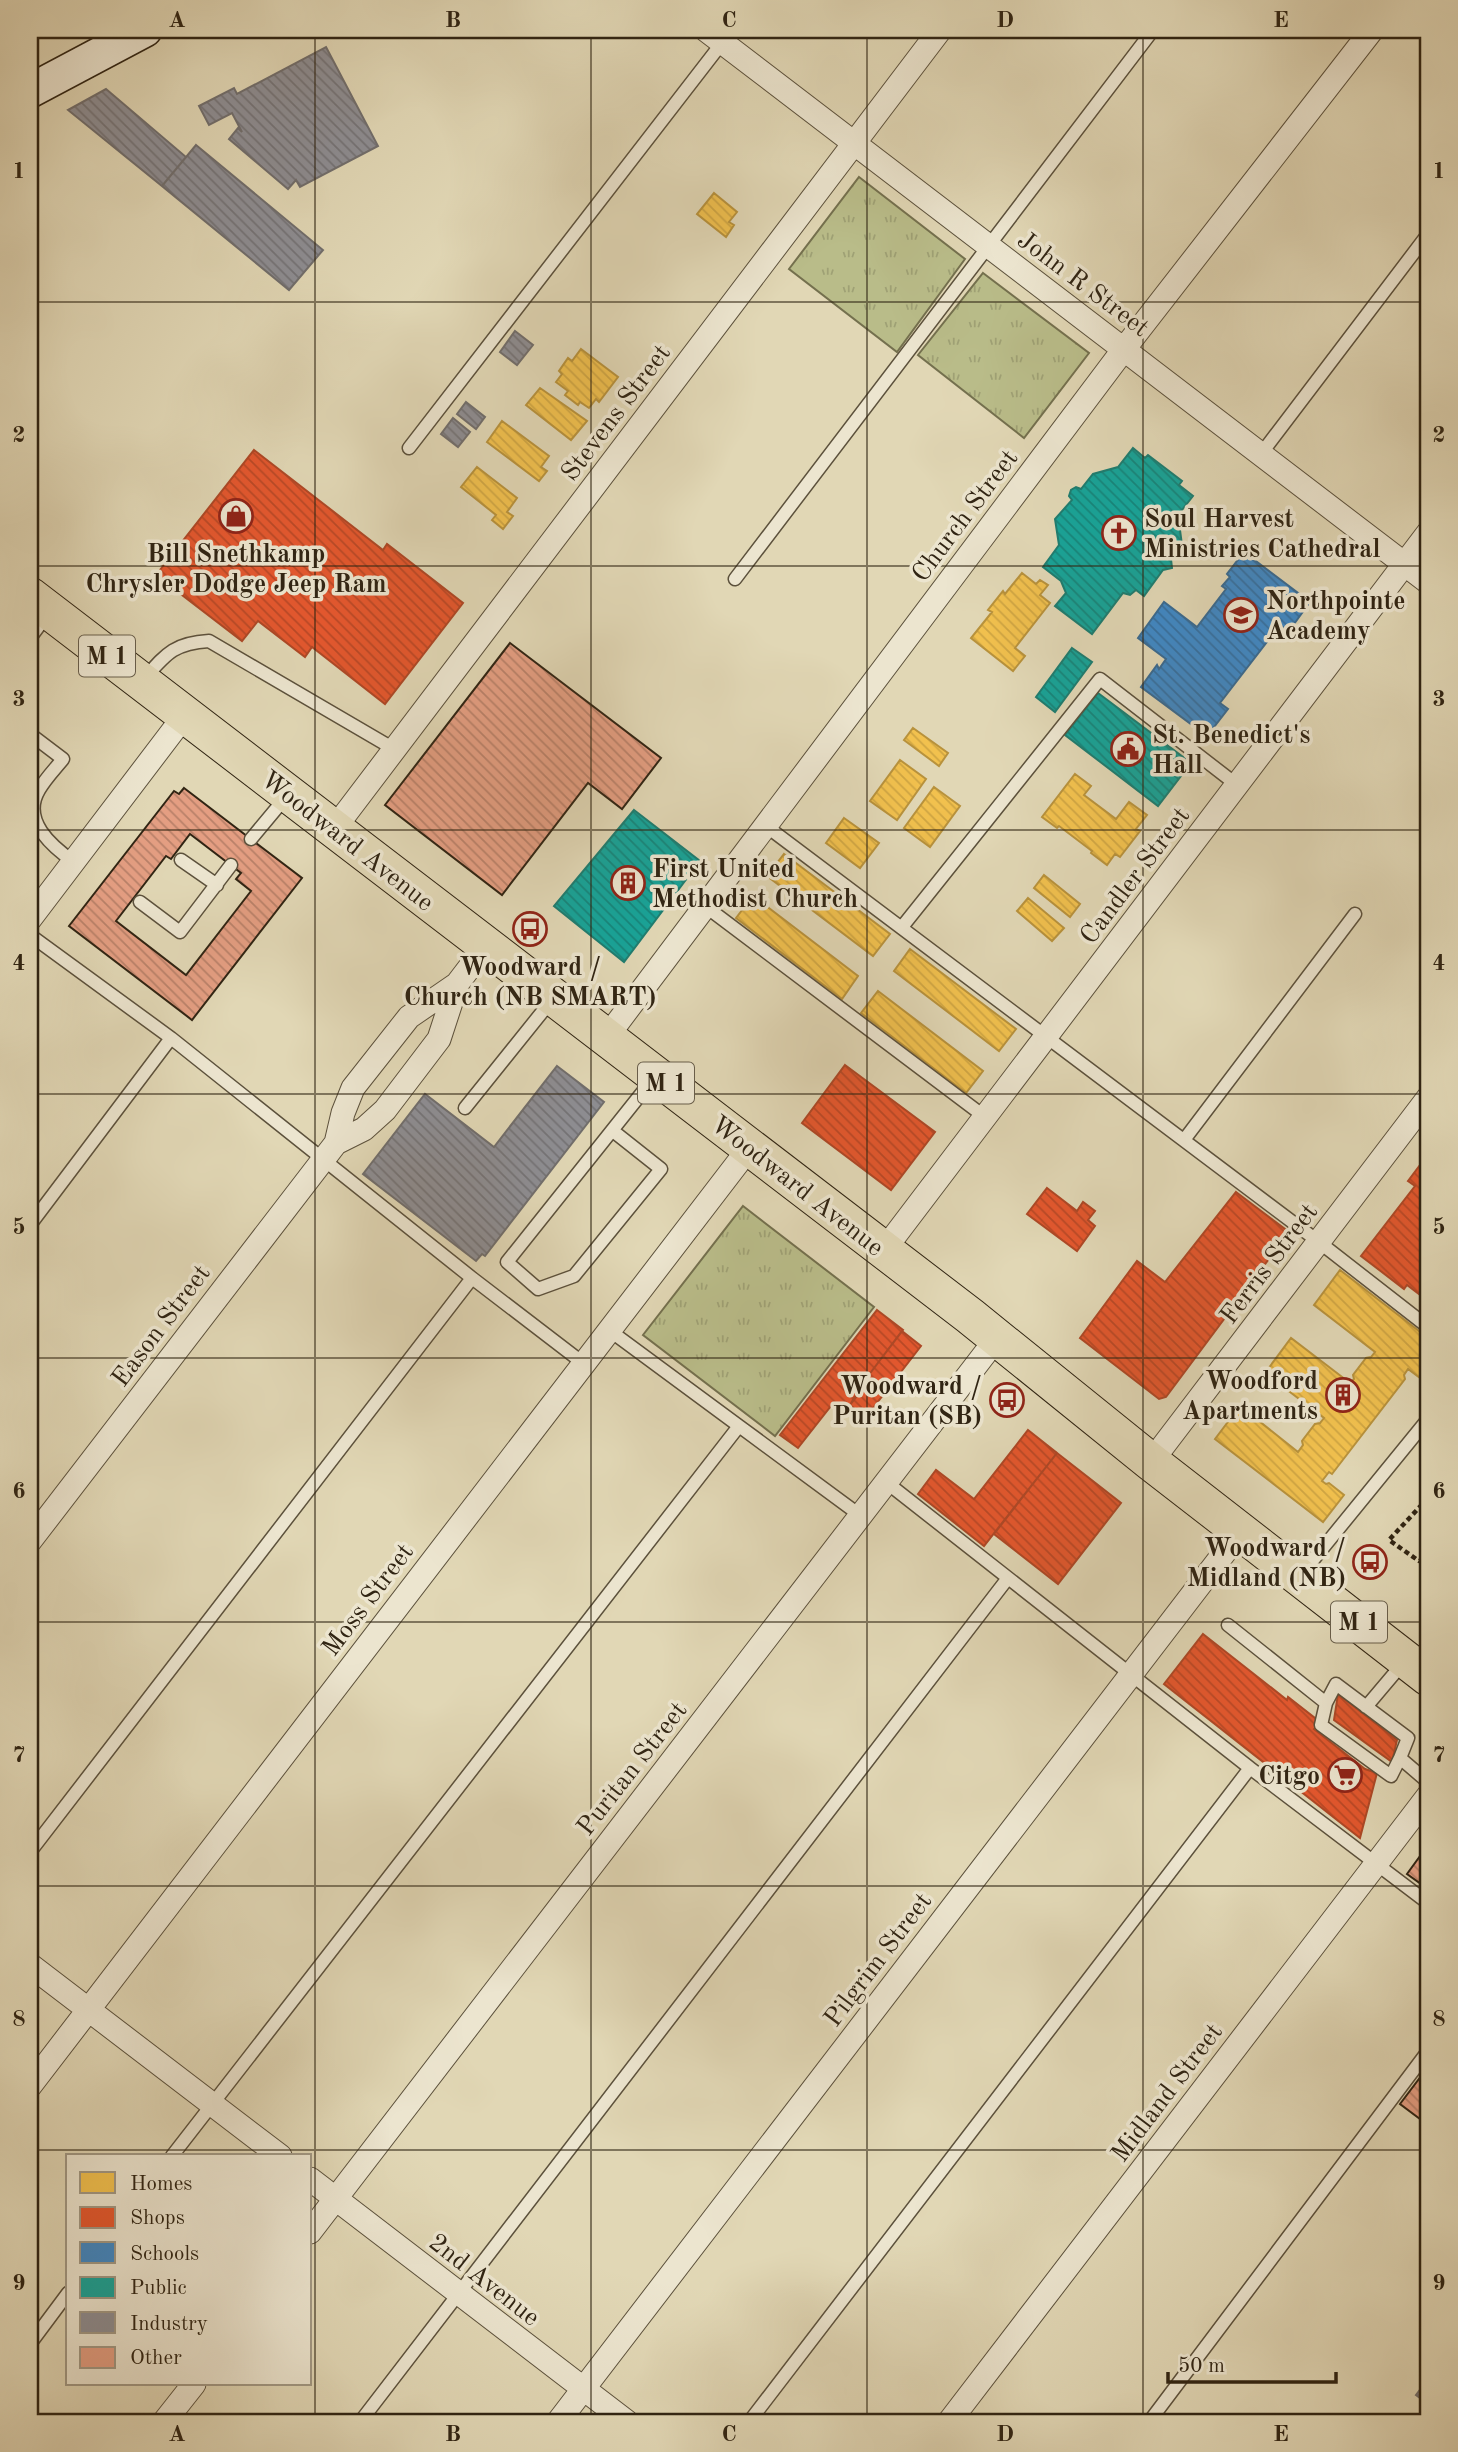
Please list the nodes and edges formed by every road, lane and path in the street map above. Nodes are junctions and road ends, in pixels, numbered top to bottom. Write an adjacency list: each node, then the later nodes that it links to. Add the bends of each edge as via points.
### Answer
1 (145, 30): 6 (main road)
2 (940, 30): 7 (street, Stevens Street)
3 (1153, 30): 9 (lane)
4 (1372, 30): 10 (street, Church Street)
5 (720, 34): 7 (street, John R Street); 11 (lane)
6 (30, 91)
7 (854, 143): 9 (street, John R Street); 21 (street, Stevens Street)
8 (1428, 234): 12 (lane)
9 (988, 245): 10 (street, John R Street); 15 (lane)
10 (1124, 349): 12 (street, John R Street); 24 (street, Church Street)
11 (409, 448)
12 (1261, 454): 14 (street, John R Street)
13 (1428, 533): 14 (street, Candler Street)
14 (1405, 564): 16 (street, John R Street); 22 (street, Candler Street)
15 (735, 579)
16 (1428, 582)
17 (36, 615): 18 (main road, Woodward Avenue / M 1)
18 (142, 682): 19 (main road, Woodward Avenue / M 1); 21 (lane, via 170,650 188,642 209,641)
19 (185, 715): 23 (main road, Woodward Avenue / M 1); 28 (street)
20 (30, 734): 28 (lane, via 63,759 37,792 33,816 43,835)
21 (394, 749): 25 (street, Stevens Street)
22 (1237, 785): 35 (lane, via 1100,679); 40 (street, Candler Street)
23 (289, 794): 25 (main road, Woodward Avenue / M 1); 26 (lane)
24 (766, 826): 32 (street, Church Street); 35 (lane)
25 (334, 829): 37 (main road, Woodward Avenue / M 1)
26 (251, 839)
27 (181, 860): 30 (lane)
28 (74, 862): 34 (street)
29 (231, 865): 30 (lane)
30 (216, 885): 31 (lane, via 180,932)
31 (140, 902)
32 (705, 905): 42 (street, Church Street); 46 (lane)
33 (1355, 914): 48 (lane)
34 (30, 919)
35 (902, 927): 40 (lane)
36 (30, 936): 41 (lane)
37 (486, 946): 38 (street, Eason Street); 39 (main road, Woodward Avenue / M 1)
38 (457, 984): 50 (street, Eason Street, via 409,1017 354,1088); 50 (street, Eason Street, via 439,1039 385,1110)
39 (554, 998): 42 (main road, Woodward Avenue / M 1); 45 (lane)
40 (1046, 1036): 46 (street, Candler Street); 48 (lane)
41 (171, 1038): 50 (lane); 51 (lane)
42 (606, 1038): 43 (main road, Woodward Avenue / M 1)
43 (656, 1076): 47 (lane); 49 (main road, Woodward Avenue / M 1)
44 (1428, 1098): 52 (street, Ferris Street)
45 (465, 1108)
46 (985, 1117): 53 (street, Candler Street)
47 (613, 1130): 47 (lane, via 507,1262 538,1289 574,1276 661,1170)
48 (1184, 1140): 52 (lane)
49 (750, 1147): 53 (main road, Woodward Avenue / M 1); 56 (street, Moss Street)
50 (330, 1151): 54 (lane); 66 (street, Eason Street)
51 (30, 1225)
52 (1319, 1242): 55 (lane); 61 (street, Ferris Street)
53 (884, 1250): 57 (main road, Woodward Avenue / M 1)
54 (471, 1278): 58 (lane); 79 (lane)
55 (1428, 1327)
56 (609, 1329): 58 (street, Moss Street); 60 (lane)
57 (997, 1338): 61 (main road, Woodward Avenue / M 1); 62 (street, Puritan Street)
58 (583, 1363): 83 (street, Moss Street)
59 (1428, 1419): 68 (lane)
60 (739, 1426): 64 (lane); 86 (lane)
61 (1151, 1462): 65 (main road, Woodward Avenue / M 1)
62 (887, 1482): 64 (street, Puritan Street); 69 (lane)
63 (1428, 1498): 67 (path, via 1389,1540 1419,1561)
64 (860, 1516): 90 (street, Puritan Street)
65 (1241, 1531): 68 (main road, Woodward Avenue / M 1); 72 (street, Pilgrim Street)
66 (30, 1541)
67 (1428, 1557)
68 (1300, 1576): 71 (main road, Woodward Avenue / M 1)
69 (1008, 1578): 72 (lane); 92 (lane)
70 (1228, 1625): 73 (lane)
71 (1417, 1668): 74 (lane)
72 (1131, 1674): 76 (lane); 96 (street, Pilgrim Street)
73 (1326, 1703): 74 (lane, via 1336,1684); 75 (lane, via 1321,1725 1368,1752 1391,1776)
74 (1358, 1704): 75 (lane, via 1408,1738)
75 (1401, 1758): 77 (lane)
76 (1250, 1768): 80 (lane); 101 (lane)
77 (1428, 1782)
78 (1428, 1796): 80 (street, Midland Street)
79 (30, 1852)
80 (1376, 1864): 81 (lane); 102 (street, Midland Street)
81 (1428, 1903)
82 (30, 1965): 83 (street)
83 (88, 2010): 85 (street, Moss Street); 86 (street)
84 (1428, 2051): 103 (lane)
85 (30, 2086)
86 (211, 2104): 87 (lane); 88 (street)
87 (174, 2154)
88 (277, 2154)
89 (312, 2181): 90 (street, 2nd Avenue)
90 (335, 2199): 91 (street, Puritan Street); 92 (street, 2nd Avenue)
91 (312, 2229)
92 (458, 2293): 96 (street, 2nd Avenue); 98 (lane)
93 (66, 2296): 94 (lane)
94 (30, 2344)
95 (192, 2386): 97 (street)
96 (583, 2389): 99 (street, Pilgrim Street); 100 (street, 2nd Avenue)
97 (164, 2422)
98 (359, 2422)
99 (558, 2422)
100 (627, 2422)
101 (749, 2422)
102 (949, 2422)
103 (1149, 2422)

